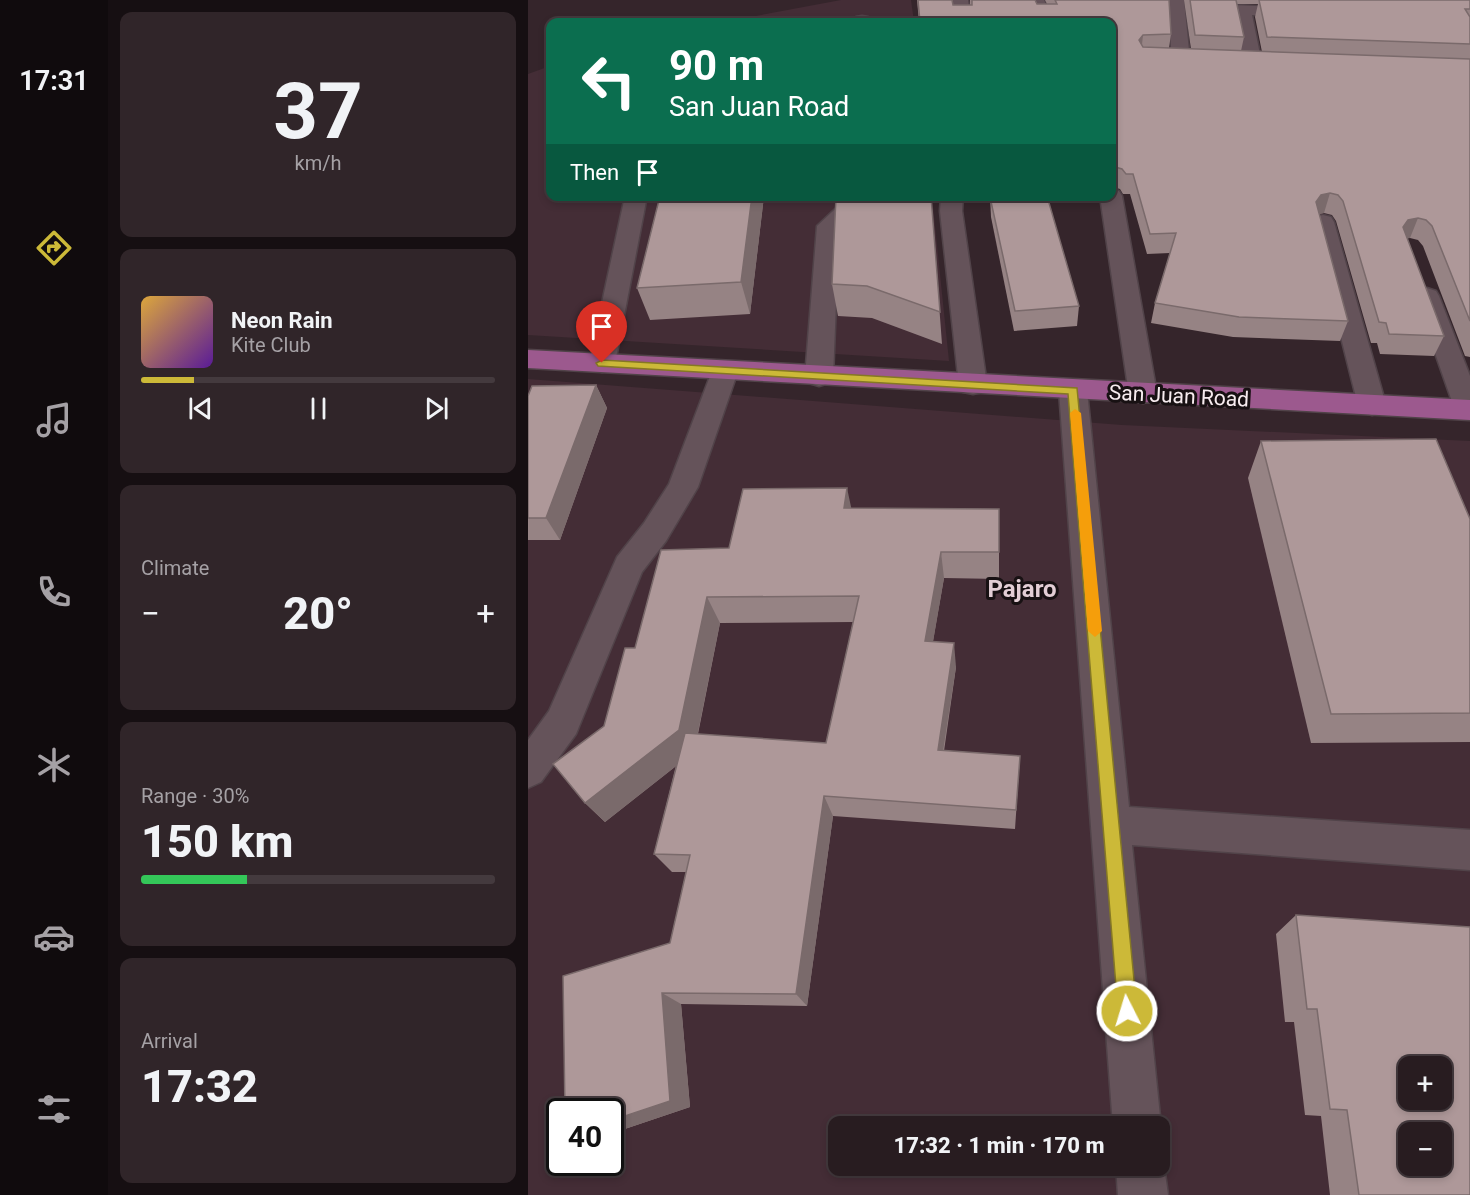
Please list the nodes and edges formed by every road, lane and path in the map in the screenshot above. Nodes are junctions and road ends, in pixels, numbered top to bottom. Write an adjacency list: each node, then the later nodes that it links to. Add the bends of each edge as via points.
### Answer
1 (960, 0): 7 (street)
2 (1036, 0): 8 (street)
3 (1176, 0): 10 (street)
4 (1211, 9): 5 (street)
5 (1242, 10): 6 (street); 13 (street)
6 (1271, 11)
7 (962, 18)
8 (1044, 18)
9 (1159, 60): 10 (street)
10 (1181, 61): 11 (street)
11 (1205, 62)
12 (1229, 63): 13 (street)
13 (1253, 64): 14 (street)
14 (1276, 64)
15 (635, 201): 22 (street)
16 (857, 201): 24 (street, via 828,226)
17 (952, 201): 25 (street)
18 (1112, 201): 27 (street)
19 (1323, 222): 28 (street)
20 (1420, 278): 29 (street)
21 (528, 358): 22 (main road, San Juan Road)
22 (602, 363): 23 (main road, San Juan Road)
23 (725, 371): 24 (main road, San Juan Road); 30 (street, via 683,487 628,566 563,722)
24 (819, 377): 25 (main road, San Juan Road)
25 (973, 386): 26 (main road, San Juan Road)
26 (1073, 391): 27 (main road, San Juan Road); 31 (street)
27 (1143, 394): 28 (main road, San Juan Road)
28 (1372, 405): 29 (main road, San Juan Road)
29 (1469, 410)
30 (528, 770)
31 (1112, 825): 32 (street); 33 (street)
32 (1470, 850)
33 (1136, 1116)
34 (1141, 1176): 35 (street)
35 (1143, 1195)

